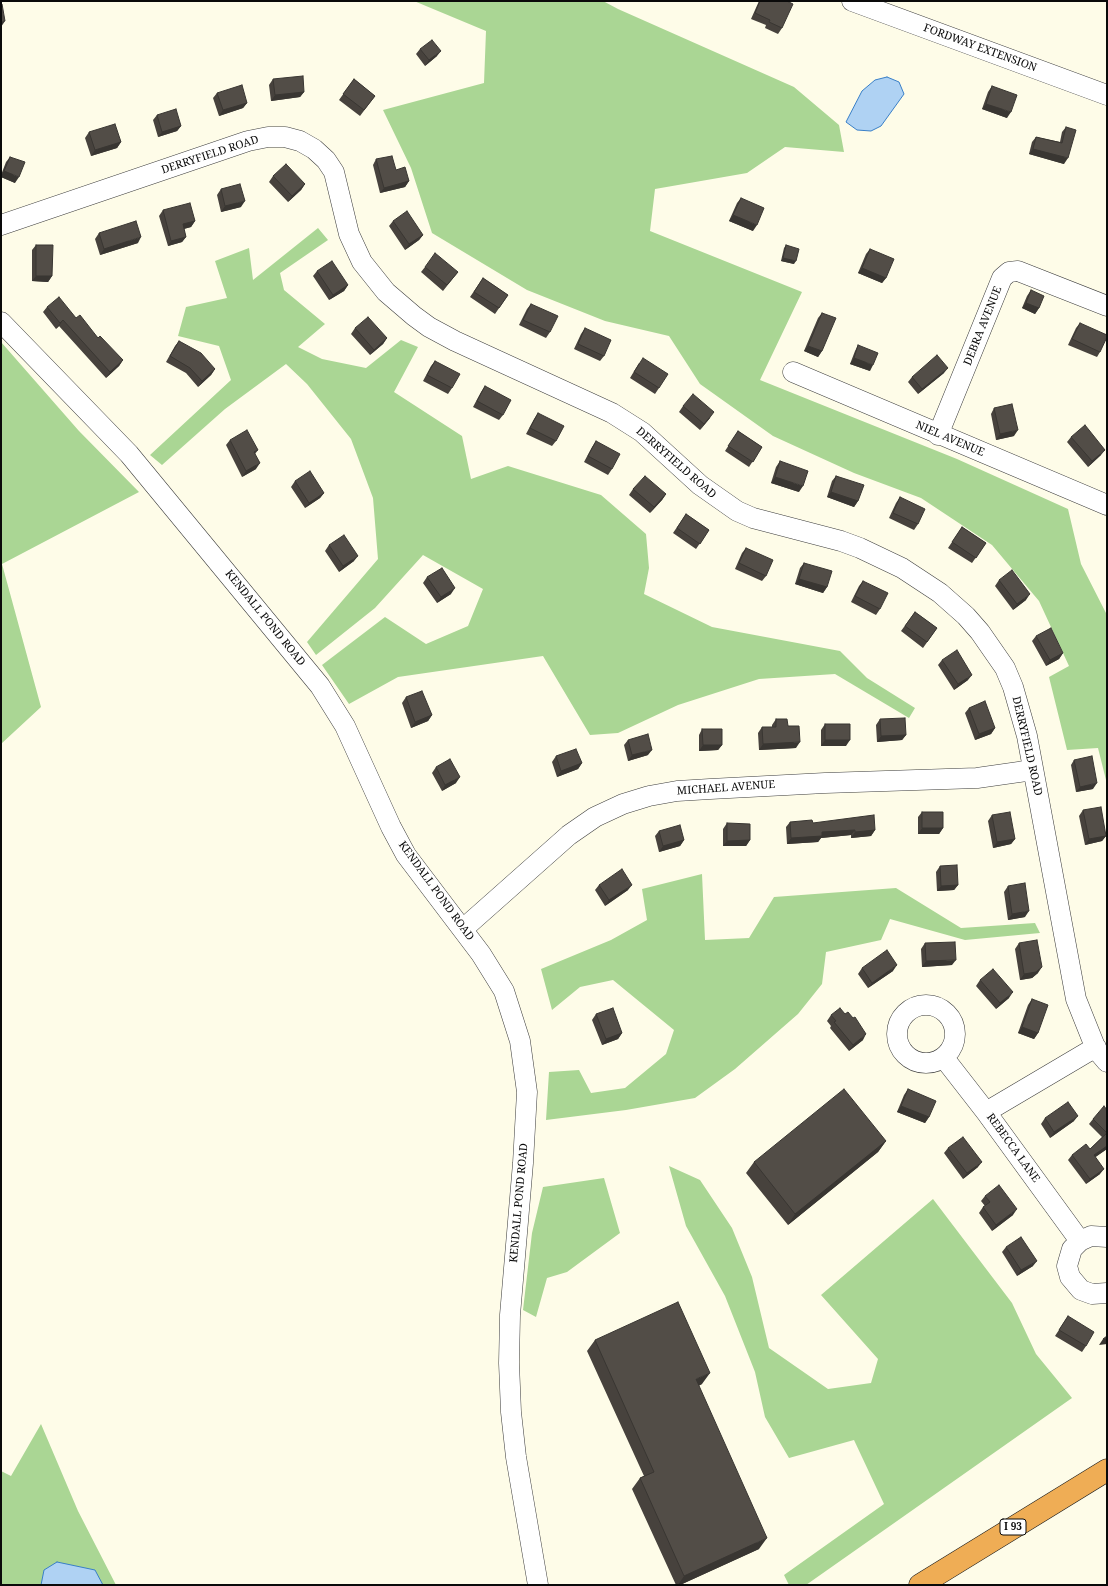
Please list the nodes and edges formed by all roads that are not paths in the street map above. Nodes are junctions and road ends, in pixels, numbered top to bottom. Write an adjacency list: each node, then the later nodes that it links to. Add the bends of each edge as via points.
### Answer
1 (852, 1): 2 (street, FORDWAY EXTENSION)
2 (1107, 95)
3 (1, 226): 9 (street, DERRYFIELD ROAD, via 248,141 268,137 285,137 300,141 314,149 334,172 349,234 362,262 386,292 429,327 612,413 656,443 700,485 737,511 867,551 916,575 952,602 980,632 1005,668 1020,708)
4 (1107, 306): 7 (street, DEBRA AVENUE, via 1018,271 1009,272 1002,278)
5 (1, 322): 10 (street, KENDALL POND ROAD, via 129,454 320,686 345,726 390,827 406,855)
6 (793, 372): 7 (street, NIEL AVENUE)
7 (938, 434): 8 (street, NIEL AVENUE)
8 (1107, 505)
9 (1034, 770): 10 (street, MICHAEL AVENUE, via 977,778 717,788 649,796 595,817 568,835); 11 (street, DERRYFIELD ROAD, via 1072,982 1081,1014)
10 (463, 929): 18 (street, KENDALL POND ROAD, via 493,970 504,991 520,1041 527,1092 510,1315 509,1363 516,1458)
11 (1101, 1055): 13 (street)
12 (944, 1058): 13 (street, REBECCA LANE)
13 (986, 1112): 15 (street, REBECCA LANE)
14 (1107, 1237): 15 (street, via 1091,1236)
15 (1080, 1241): 16 (street, via 1072,1249 1068,1260 1070,1277 1077,1287 1086,1292)
16 (1107, 1292)
17 (1107, 1470): 19 (highway, I 93)
18 (538, 1585)
19 (920, 1585)

